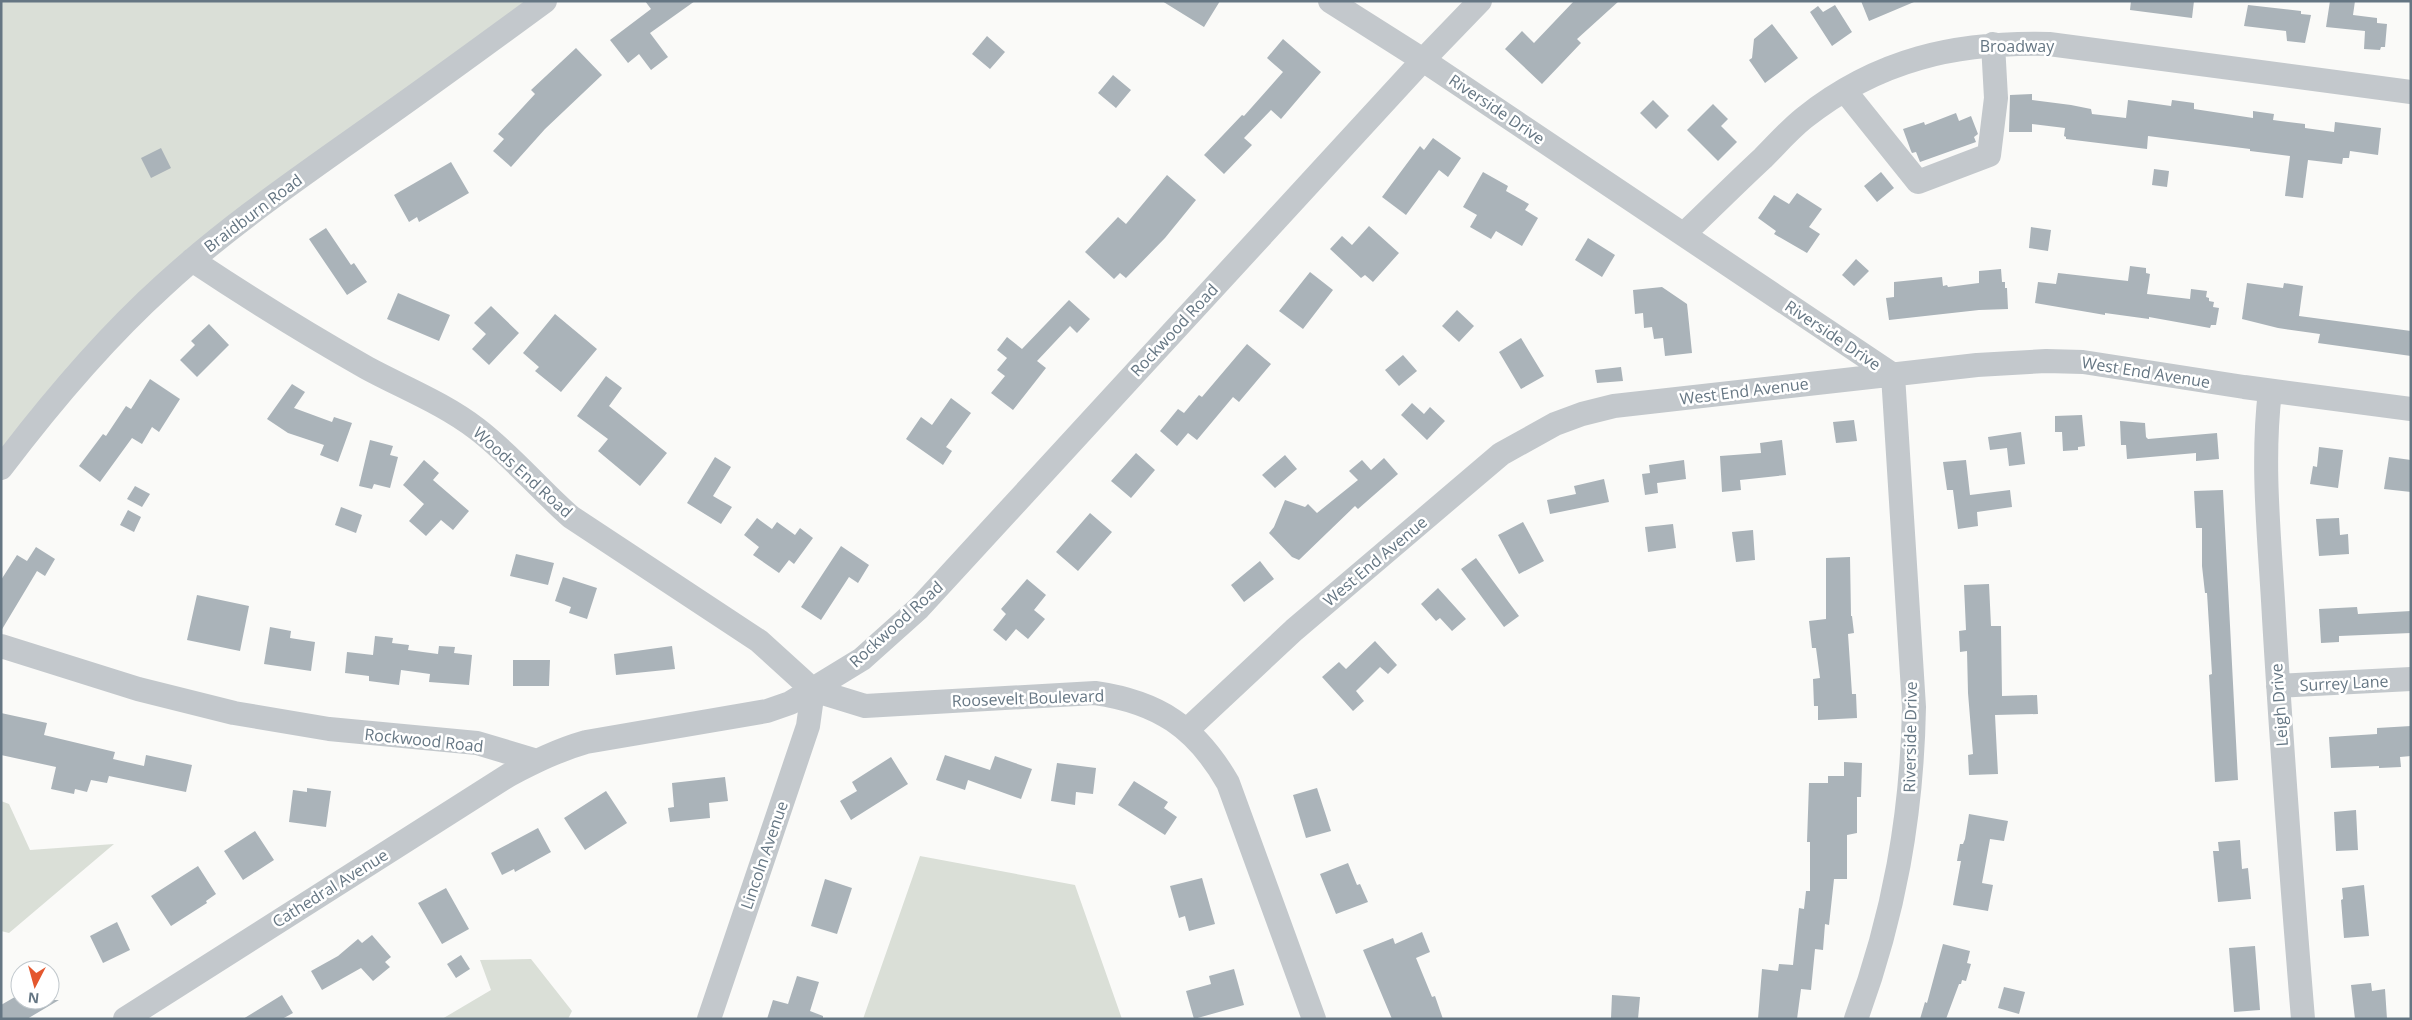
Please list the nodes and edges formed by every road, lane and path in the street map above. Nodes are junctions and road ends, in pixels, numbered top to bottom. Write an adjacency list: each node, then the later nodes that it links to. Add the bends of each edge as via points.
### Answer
1 (545, 1): 9 (street, Braidburn Road, via 290,184)
2 (1330, 1): 5 (street, Riverside Drive)
3 (1480, 1): 5 (street, Rockwood Road)
4 (1993, 44): 6 (street, Broadway, via 1932,54 1893,66); 6 (street, via 1996,98 1989,155 1918,182); 7 (street, Broadway, via 2049,44)
5 (1423, 60): 8 (street, Riverside Drive); 17 (street, Rockwood Road, via 919,608 862,659)
6 (1845, 91): 8 (street, Broadway, via 1803,119)
7 (2411, 92)
8 (1684, 234): 10 (street, Riverside Drive)
9 (192, 260): 13 (street, Braidburn Road, via 85,363); 17 (street, Woods End Road, via 274,314 427,398 476,429 571,517 759,641)
10 (1893, 375): 11 (street, West End Avenue, via 1977,365 2083,362); 18 (street, West End Avenue, via 1614,406 1555,424 1501,454 1294,630); 23 (street, Riverside Drive, via 1914,706 1913,735 1902,851 1873,974)
11 (2270, 391): 12 (street, West End Avenue); 16 (street, Leigh Drive, via 2265,434 2266,487)
12 (2411, 409)
13 (1, 468)
14 (1, 646): 19 (street, Rockwood Road, via 138,689 234,713 328,729 477,743)
15 (2411, 679): 16 (street, Surrey Lane)
16 (2278, 686): 24 (street, Leigh Drive)
17 (813, 690): 18 (street, Roosevelt Boulevard, via 865,706 1095,693 1121,696 1144,704 1166,714); 19 (street, Rockwood Road, via 767,711 586,742); 21 (street, Lincoln Avenue, via 808,726)
18 (1187, 730): 22 (street, Roosevelt Boulevard, via 1216,762 1228,783)
19 (537, 760): 20 (street, Cathedral Avenue)
20 (125, 1019)
21 (709, 1019)
22 (1314, 1019)
23 (1856, 1019)
24 (2303, 1019)

